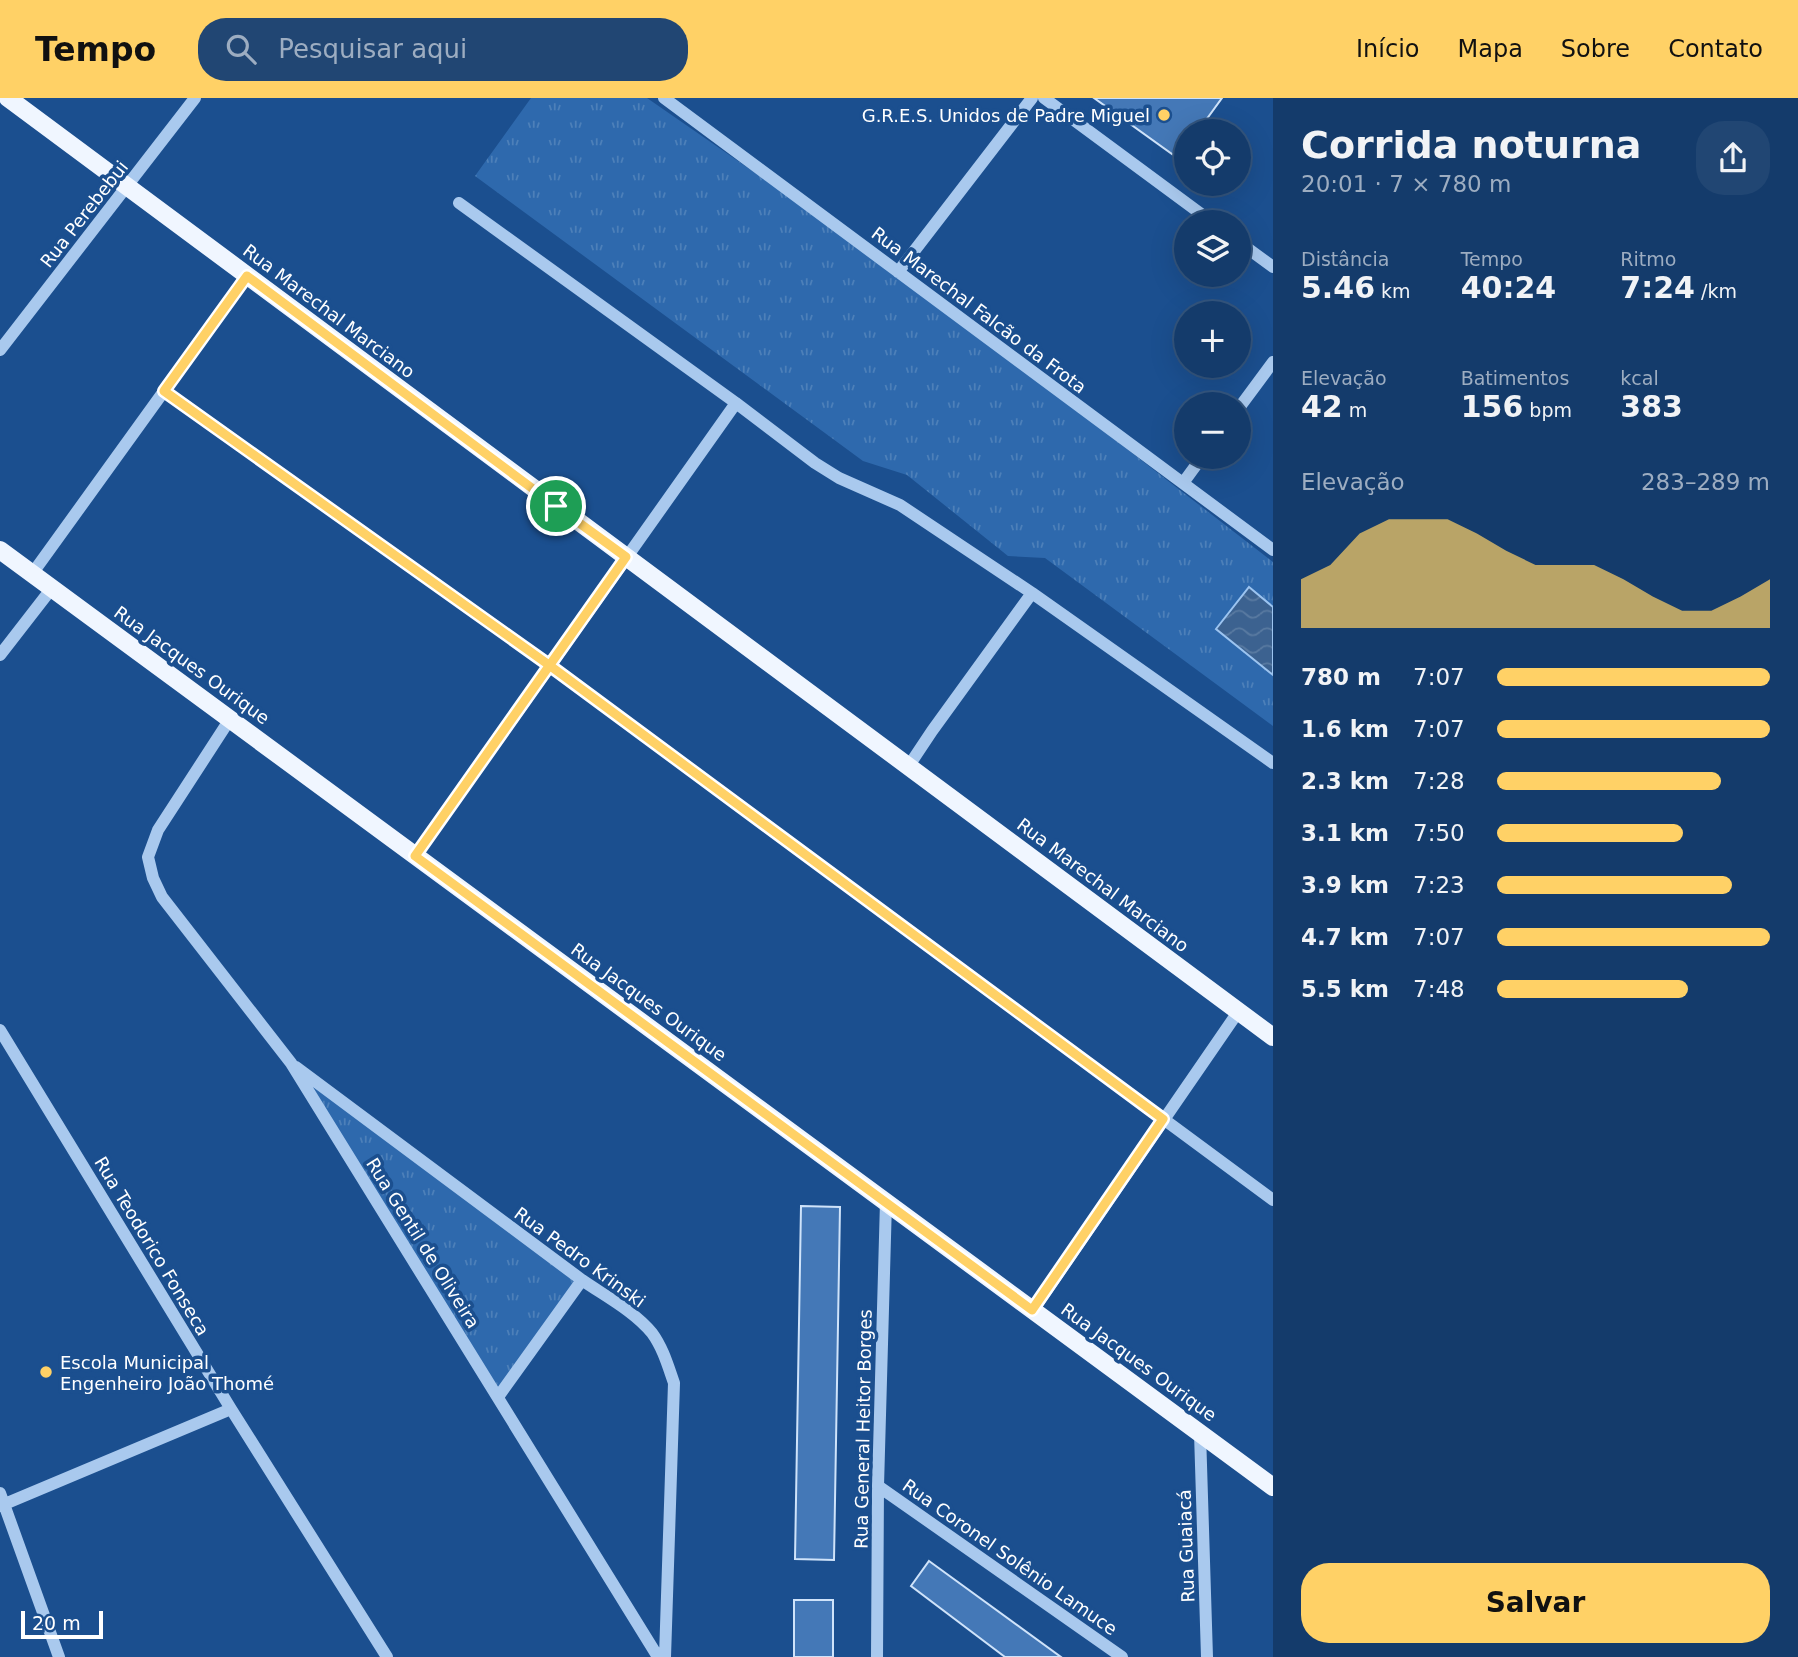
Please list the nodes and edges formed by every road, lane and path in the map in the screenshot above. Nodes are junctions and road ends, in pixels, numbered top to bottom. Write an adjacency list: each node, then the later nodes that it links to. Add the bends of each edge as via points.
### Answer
1 (8, 98): 6 (main road, Rua Marechal Marciano)
2 (195, 98): 6 (street, Rua Perebebui)
3 (664, 98): 11 (street, Rua Marechal Falcão da Frota)
4 (1032, 98): 11 (street)
5 (1044, 98): 8 (street)
6 (127, 187): 12 (main road, Rua Marechal Marciano); 13 (street, Rua Perebebui)
7 (459, 203): 17 (street)
8 (1196, 210)
9 (1251, 251): 10 (street)
10 (1273, 267)
11 (898, 272): 19 (street, Rua Marechal Falcão da Frota)
12 (247, 276): 15 (street); 22 (main road, Rua Marechal Marciano)
13 (0, 350)
14 (1273, 362): 16 (street)
15 (164, 391): 23 (street); 27 (street)
16 (1251, 392)
17 (736, 402): 22 (street); 25 (street, via 823,468 900,505)
18 (1193, 469): 19 (street)
19 (1182, 484): 21 (street, Rua Marechal Falcão da Frota)
20 (0, 550): 23 (main road, Rua Jacques Ourique)
21 (1273, 550)
22 (626, 557): 27 (street); 30 (main road, Rua Marechal Marciano)
23 (32, 574): 24 (main road, Rua Jacques Ourique)
24 (52, 588): 26 (street); 28 (main road, Rua Jacques Ourique)
25 (1032, 593): 29 (street); 30 (street)
26 (0, 655)
27 (549, 665): 31 (street); 36 (street)
28 (230, 719): 31 (main road, Rua Jacques Ourique); 35 (street, Rua Gentil de Oliveira, via 168,813 148,857 162,897)
29 (1273, 763)
30 (908, 767): 32 (main road, Rua Marechal Marciano)
31 (415, 856): 38 (main road, Rua Jacques Ourique)
32 (1238, 1012): 34 (main road, Rua Marechal Marciano); 36 (street)
33 (0, 1030): 42 (street, Rua Teodorico Fonseca)
34 (1273, 1037)
35 (291, 1063): 39 (street, Rua Pedro Krinski); 41 (street, Rua Gentil de Oliveira)
36 (1163, 1119): 37 (street); 40 (street)
37 (1273, 1200)
38 (886, 1202): 40 (main road, Rua Jacques Ourique); 44 (street, Rua General Heitor Borges)
39 (582, 1280): 41 (street); 50 (street, Rua Pedro Krinski, via 652,1333 674,1383)
40 (1032, 1310): 43 (main road, Rua Jacques Ourique)
41 (498, 1396): 49 (street, Rua Gentil de Oliveira)
42 (231, 1409): 46 (street); 48 (street, Rua Teodorico Fonseca)
43 (1200, 1433): 45 (main road, Rua Jacques Ourique); 53 (street, Rua Guaiacá)
44 (877, 1486): 51 (street, Rua General Heitor Borges); 52 (street, Rua Coronel Solênio Lamuce)
45 (1273, 1487)
46 (1, 1501): 47 (street)
47 (59, 1657)
48 (387, 1657)
49 (658, 1657)
50 (665, 1657)
51 (877, 1657)
52 (1122, 1657)
53 (1207, 1657)

